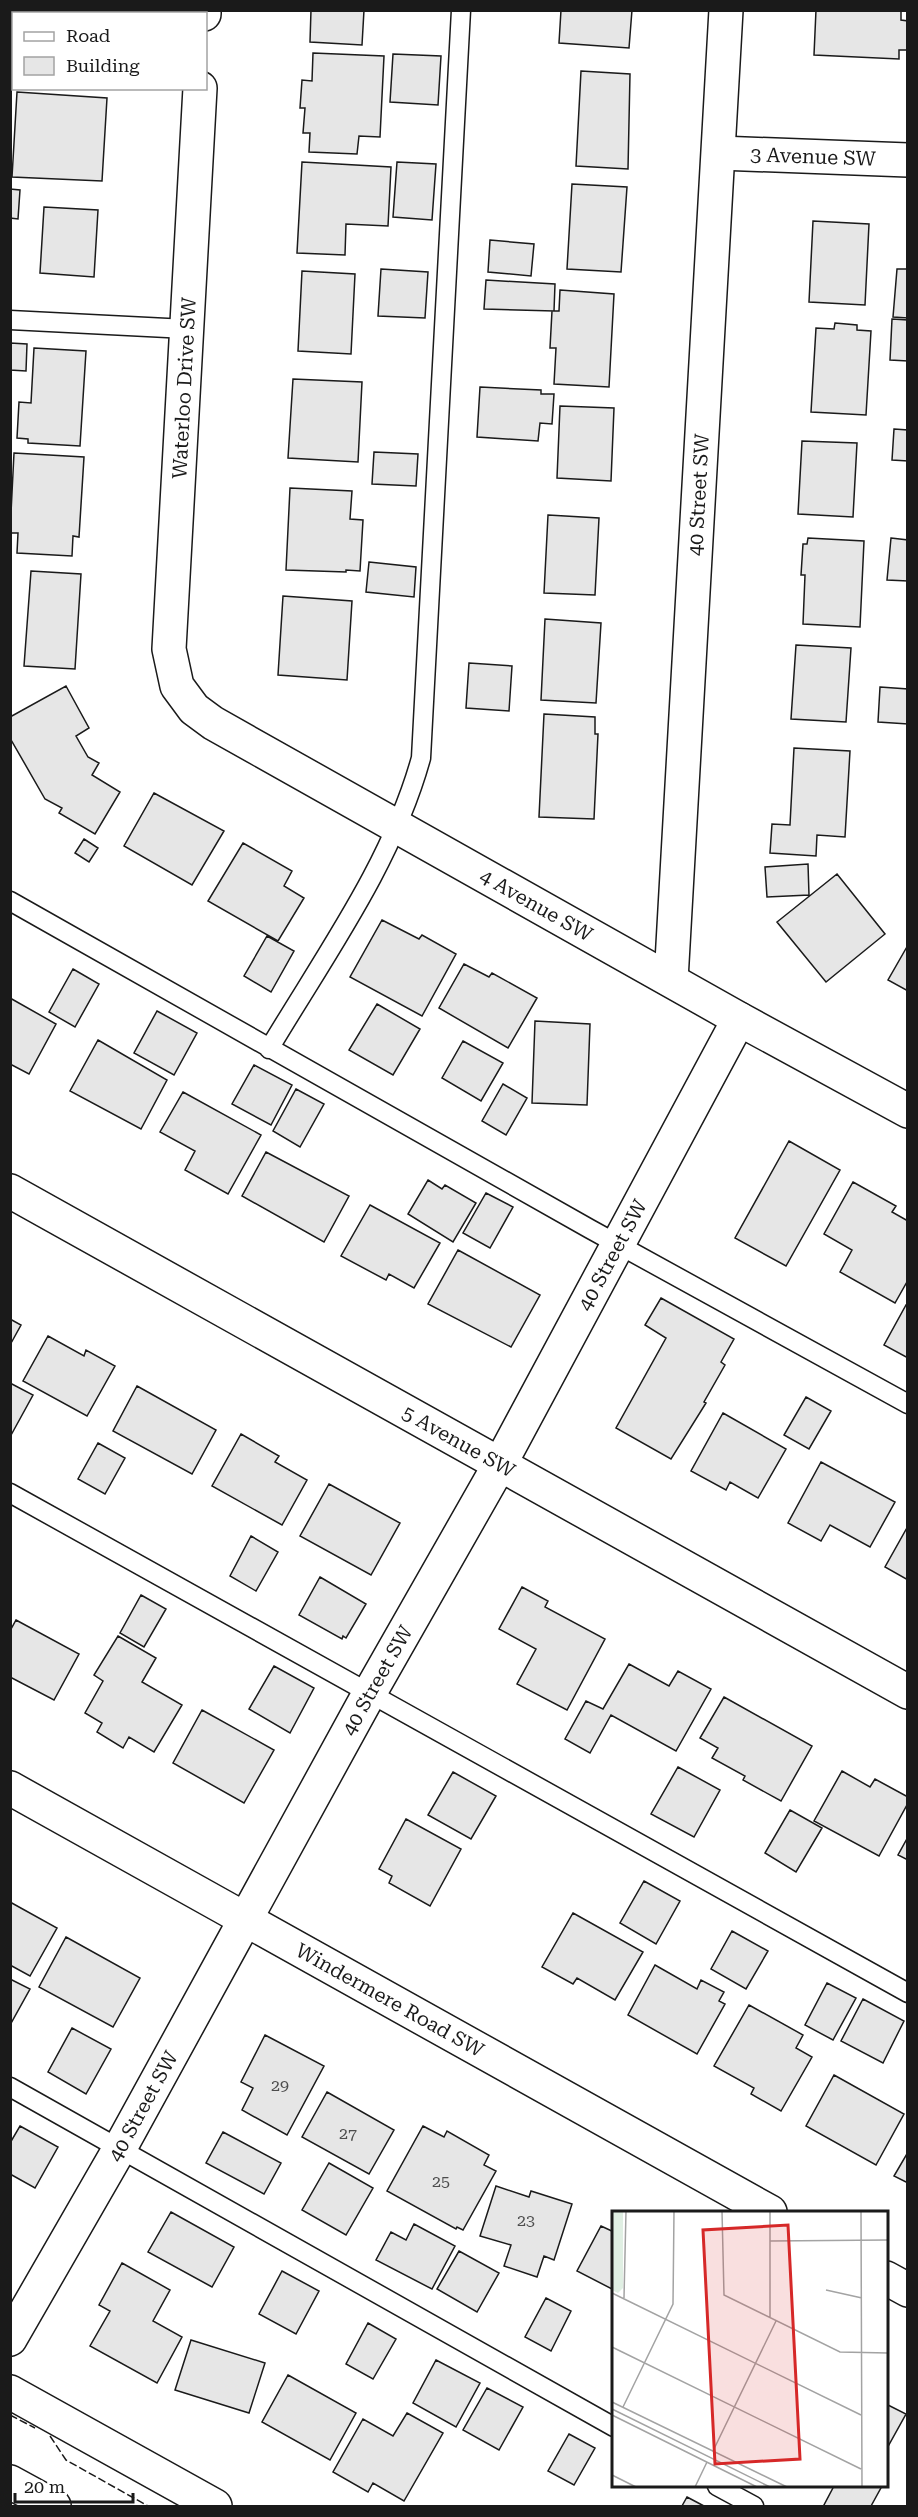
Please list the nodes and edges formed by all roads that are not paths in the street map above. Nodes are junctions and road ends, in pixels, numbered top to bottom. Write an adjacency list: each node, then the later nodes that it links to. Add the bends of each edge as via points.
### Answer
1 (461, 10): 9 (lane, via 421,758)
2 (726, 10): 4 (street, 40 Street SW)
3 (200, 90): 7 (street, Waterloo Drive SW)
4 (718, 153): 5 (street, 3 Avenue SW); 11 (street, 40 Street SW)
5 (908, 160)
6 (10, 320): 7 (lane)
7 (187, 329): 8 (street, Waterloo Drive SW, via 170,649)
8 (177, 686): 9 (street, 4 Avenue SW, via 194,709 213,723)
9 (397, 826): 11 (street, 4 Avenue SW); 13 (lane, via 386,853)
10 (10, 901): 13 (lane)
11 (671, 980): 12 (street, 4 Avenue SW)
12 (739, 1019): 14 (street, 4 Avenue SW); 16 (street, 40 Street SW)
13 (269, 1048): 16 (lane)
14 (908, 1111)
15 (10, 1191): 18 (street, 5 Avenue SW)
16 (617, 1243): 17 (lane); 18 (street, 40 Street SW)
17 (908, 1404)
18 (500, 1464): 20 (street, 5 Avenue SW); 21 (street, 40 Street SW)
19 (10, 1493): 21 (lane)
20 (908, 1692)
21 (369, 1694): 23 (street, 40 Street SW); 24 (lane)
22 (10, 1788): 23 (street, Windermere Road SW)
23 (247, 1919): 26 (street, 40 Street SW); 27 (street, Windermere Road SW)
24 (908, 1994)
25 (10, 2087): 26 (lane)
26 (120, 2148): 30 (street, 40 Street SW); 32 (lane)
27 (768, 2211)
28 (888, 2279): 29 (street)
29 (908, 2289)
30 (10, 2339)
31 (10, 2392): 36 (street)
32 (612, 2426)
33 (10, 2482): 35 (street)
34 (719, 2487): 37 (lane)
35 (54, 2506)
36 (215, 2506)
37 (754, 2506)

